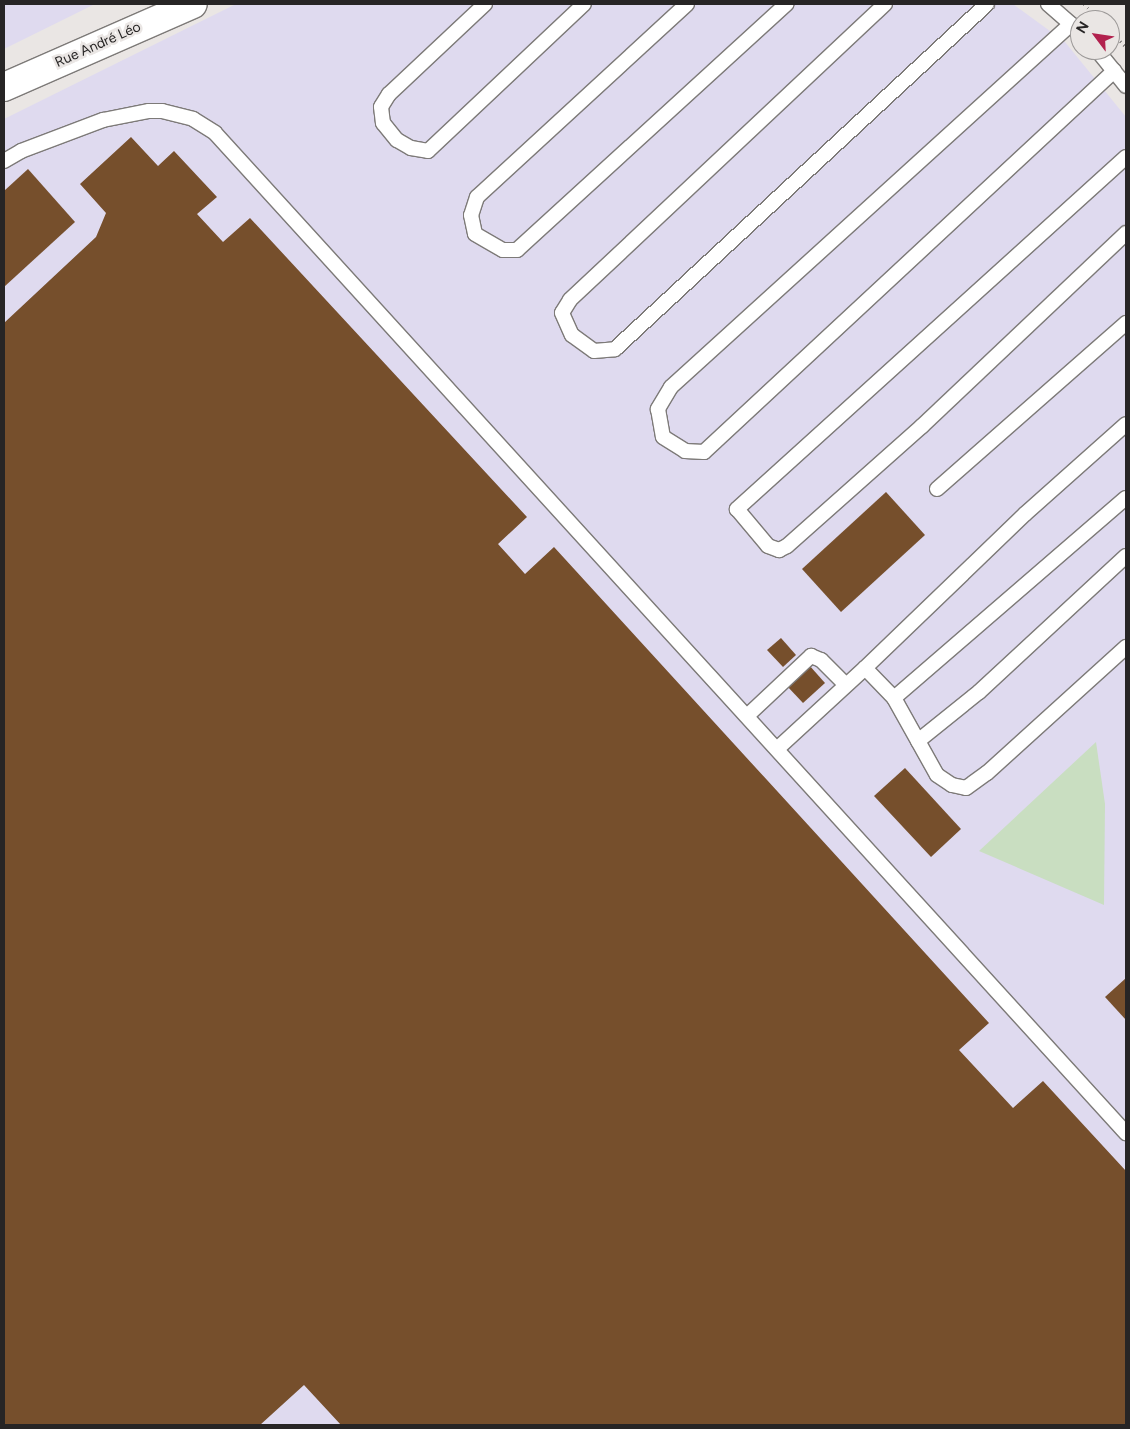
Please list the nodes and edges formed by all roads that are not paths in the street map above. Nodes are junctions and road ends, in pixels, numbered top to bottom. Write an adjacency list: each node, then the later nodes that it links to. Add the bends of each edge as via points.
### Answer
1 (171, 4): 10 (street)
2 (193, 4): 10 (street, Rue André Léo)
3 (485, 4): 4 (lane, via 389,94 381,107 383,123 397,140 411,148 428,151)
4 (584, 4)
5 (687, 4): 6 (lane, via 477,197 470,215 475,234 503,250 517,250)
6 (786, 4)
7 (885, 4): 8 (lane, via 570,300 562,313 572,335 594,351 615,349)
8 (987, 4)
9 (1048, 4): 11 (lane)
10 (151, 22): 16 (street, Rue André Léo)
11 (1070, 24)
12 (1070, 32): 14 (lane, via 671,387 658,409 663,437 685,451 704,452)
13 (1105, 60): 14 (lane)
14 (1114, 72): 15 (lane)
15 (1126, 86)
16 (4, 87)
17 (1126, 157): 19 (lane, via 737,509 768,546 778,550 787,546 922,426)
18 (4, 161): 29 (lane, via 21,151 103,120 149,111 193,119 215,133)
19 (1126, 233)
20 (1126, 323): 22 (lane)
21 (1126, 424): 26 (lane, via 1025,514)
22 (937, 489)
23 (1126, 498): 28 (lane)
24 (1126, 556): 30 (lane, via 979,692)
25 (1126, 647): 30 (lane, via 987,773 966,788 952,785 937,774)
26 (865, 668): 27 (lane); 28 (lane)
27 (846, 685): 29 (lane, via 821,660 811,656); 31 (lane)
28 (894, 698): 30 (lane)
29 (747, 716): 31 (lane)
30 (918, 741)
31 (776, 749): 32 (lane)
32 (1126, 1133)

